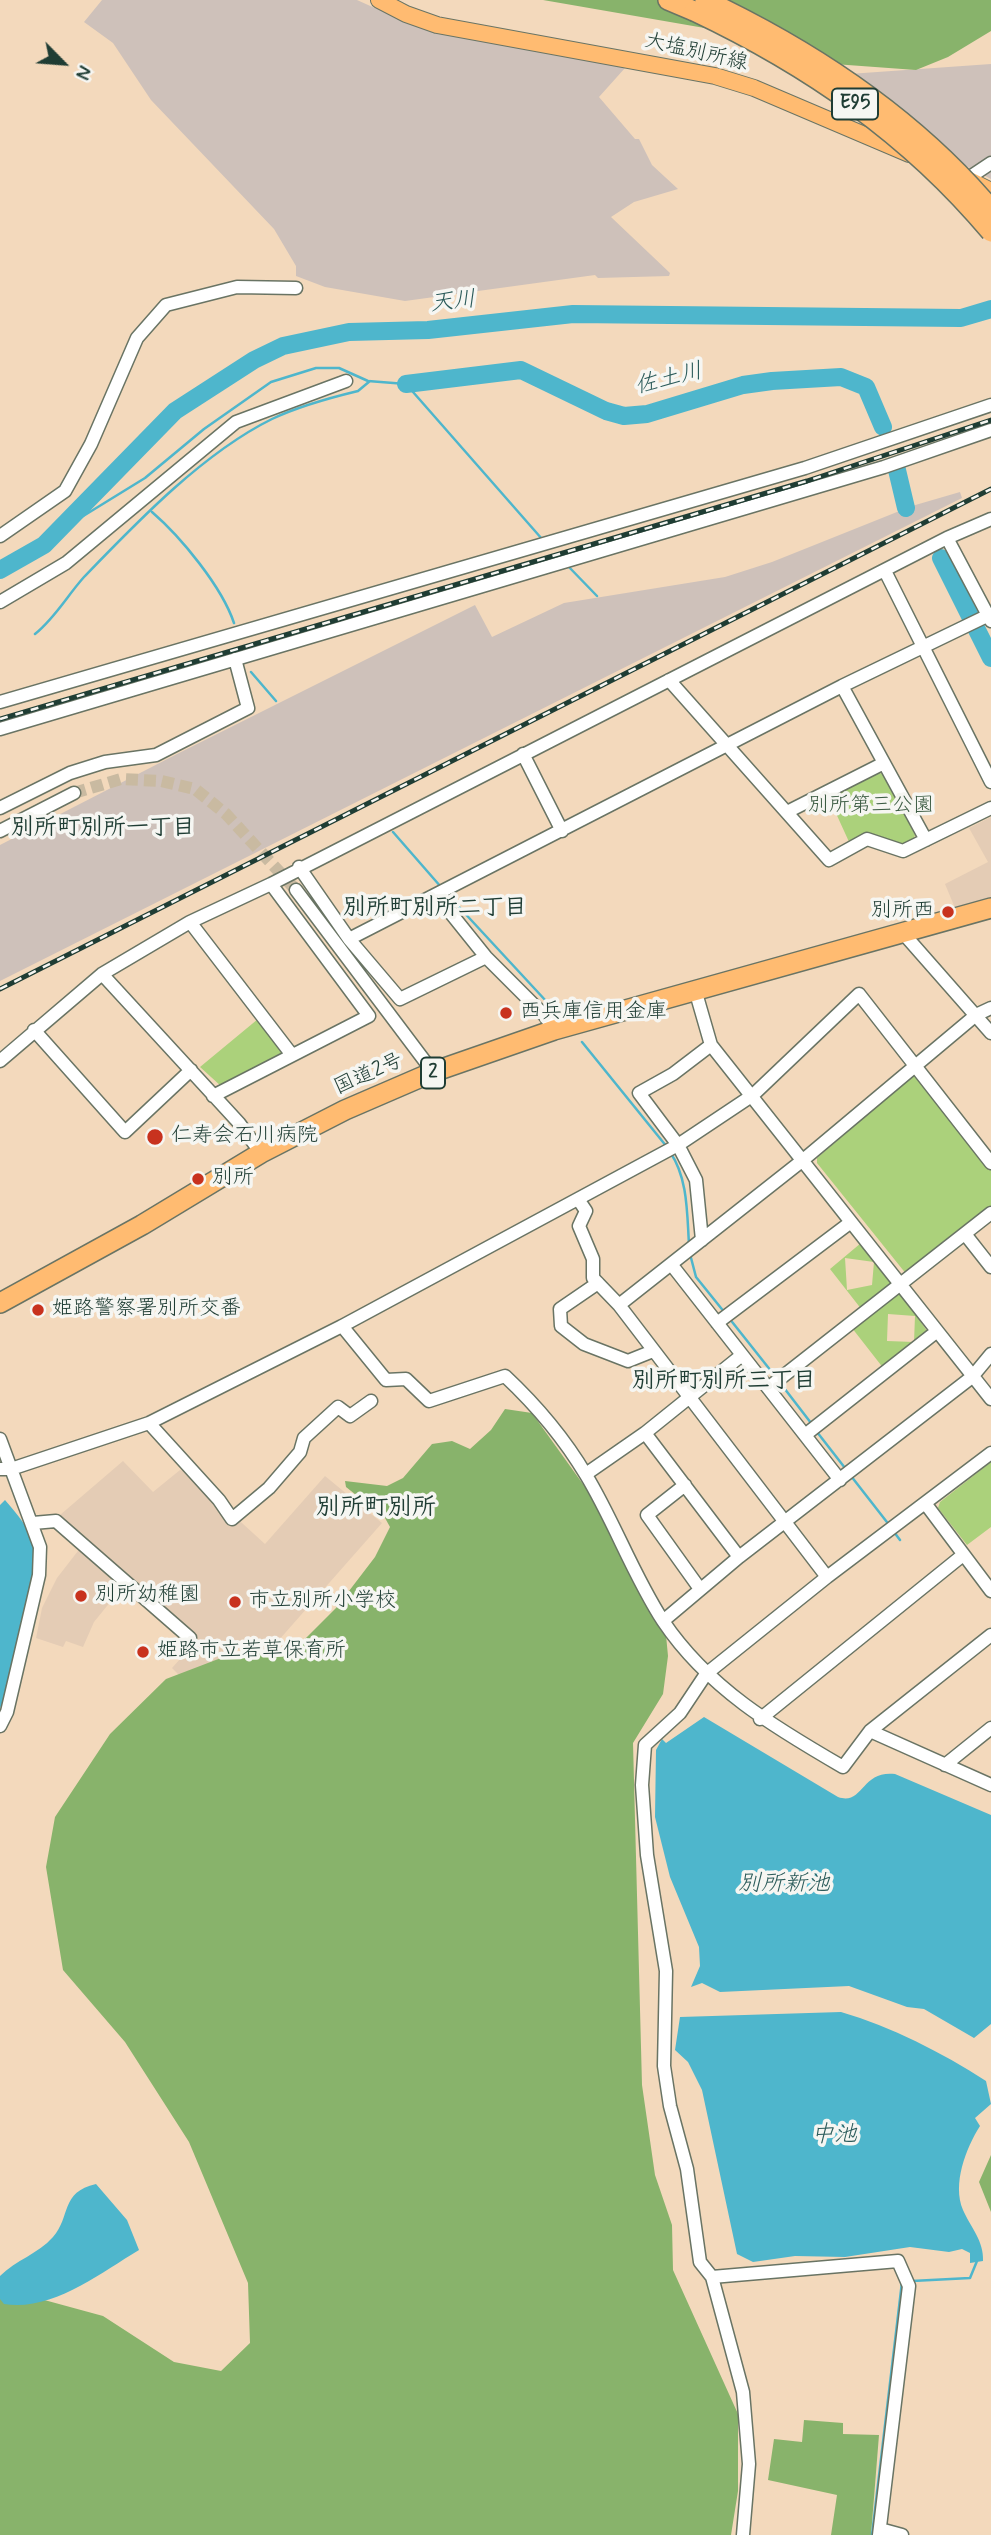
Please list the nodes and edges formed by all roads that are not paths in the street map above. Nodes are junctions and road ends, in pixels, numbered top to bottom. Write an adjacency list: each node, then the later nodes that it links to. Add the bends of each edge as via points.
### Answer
1 (379, 0): 5 (main road, 大塩別所線, via 437,25 675,68 754,88)
2 (668, 0): 3 (highway, E95)
3 (700, 6): 7 (highway, E95, bridge, via 784,40 846,80 924,141); 8 (highway, E95, bridge, via 854,103 938,174)
4 (991, 163): 5 (street)
5 (967, 179): 6 (main road, 大塩別所線)
6 (991, 191)
7 (991, 209)
8 (991, 232)
9 (296, 288): 14 (street, via 237,287 166,306 137,338 91,444 65,491)
10 (346, 381): 17 (street, via 236,422 76,555)
11 (991, 405): 23 (street, via 805,468)
12 (991, 430): 20 (street, via 832,483)
13 (991, 519): 15 (street)
14 (0, 536)
15 (947, 538): 16 (street); 18 (street)
16 (885, 571): 19 (street); 21 (street)
17 (0, 602)
18 (984, 619): 19 (street)
19 (923, 648): 22 (street); 28 (street)
20 (236, 659): 24 (street); 31 (street, via 248,708 156,755 69,773)
21 (669, 680): 25 (street); 26 (street)
22 (842, 686): 25 (street); 27 (street)
23 (0, 702)
24 (0, 729)
25 (726, 747): 32 (street); 34 (street)
26 (523, 754): 34 (street); 36 (street)
27 (884, 763): 32 (street); 35 (street)
28 (991, 782)
29 (74, 793): 33 (street)
30 (991, 807): 35 (street)
31 (0, 808)
32 (787, 812): 35 (street, via 829,860 867,839 903,851)
33 (0, 831)
34 (562, 831): 39 (street)
35 (926, 840)
36 (299, 867): 37 (street); 43 (street)
37 (271, 884): 41 (street); 53 (street, via 369,1016)
38 (296, 890): 57 (street)
39 (443, 893): 43 (street); 44 (street)
40 (991, 908): 42 (highway, 国道2号 / 2)
41 (190, 922): 45 (street); 53 (street)
42 (903, 933): 46 (highway, 国道2号 / 2); 48 (street)
43 (349, 939): 44 (street, via 400,999)
44 (486, 957): 50 (street)
45 (102, 974): 49 (street); 56 (street)
46 (696, 993): 50 (highway, 国道2号 / 2); 52 (street)
47 (991, 1008): 48 (street)
48 (976, 1016): 51 (street); 55 (street)
49 (34, 1030): 54 (street); 56 (street, via 125,1132)
50 (554, 1030): 57 (highway, 国道2号 / 2)
51 (991, 1033)
52 (711, 1045): 59 (street); 60 (street, via 639,1093)
53 (292, 1055): 58 (street)
54 (0, 1061)
55 (918, 1066): 59 (street, via 859,994); 62 (street); 63 (street)
56 (191, 1070): 58 (street)
57 (433, 1072): 61 (highway, 国道2号 / 2)
58 (213, 1096): 61 (street)
59 (753, 1096): 60 (street); 62 (street)
60 (678, 1145): 64 (street); 68 (street, via 696,1180)
61 (261, 1153): 73 (highway, 国道2号 / 2)
62 (803, 1160): 66 (street); 68 (street)
63 (991, 1163)
64 (578, 1199): 71 (street, via 586,1211 579,1226); 76 (street)
65 (991, 1213): 67 (street)
66 (851, 1222): 72 (street); 75 (street)
67 (965, 1234): 70 (street); 72 (street)
68 (702, 1240): 69 (street)
69 (671, 1264): 74 (street); 75 (street)
70 (991, 1267)
71 (598, 1283): 74 (street); 78 (street, via 560,1309 561,1326 584,1344 628,1361)
72 (901, 1283): 77 (street); 82 (street)
73 (0, 1303)
74 (619, 1305): 78 (street)
75 (717, 1323): 80 (street)
76 (342, 1326): 86 (street); 92 (street, via 386,1380 406,1379 429,1401 505,1376 540,1409)
77 (936, 1332): 81 (street); 88 (street)
78 (653, 1351): 83 (street)
79 (991, 1354): 81 (street)
80 (742, 1355): 82 (street); 83 (street)
81 (972, 1377): 84 (street); 93 (street)
82 (768, 1388): 88 (street)
83 (689, 1398): 87 (street); 97 (street)
84 (991, 1399)
85 (370, 1401): 86 (street, via 351,1416 338,1407 304,1438 300,1452 268,1489 232,1519)
86 (149, 1423): 91 (street)
87 (645, 1433): 92 (street); 94 (street)
88 (805, 1434): 93 (street)
89 (0, 1439): 91 (street)
90 (991, 1453): 95 (street)
91 (5, 1469): 96 (street)
92 (586, 1474): 103 (street)
93 (841, 1480): 97 (street)
94 (685, 1485): 99 (street); 101 (street, via 647,1515)
95 (925, 1503): 98 (street); 100 (street)
96 (33, 1523): 105 (street, via 56,1521); 108 (street, via 40,1547 39,1575)
97 (785, 1523): 99 (street); 100 (street)
98 (962, 1555): 102 (street); 107 (street)
99 (739, 1557): 101 (street)
100 (827, 1577): 106 (street)
101 (700, 1589): 103 (street)
102 (991, 1591)
103 (663, 1621): 106 (street)
104 (991, 1635): 110 (street)
105 (190, 1639)
106 (706, 1674): 107 (street); 113 (street, via 680,1713 645,1745 642,1785 647,1855 666,1971 664,2066 687,2169 700,2262)
107 (760, 1719): 110 (street, via 843,1767)
108 (0, 1726)
109 (991, 1728): 111 (street)
110 (870, 1731): 111 (street)
111 (945, 1765): 112 (street)
112 (991, 1785)
113 (712, 2277): 114 (street, via 898,2261 909,2286); 115 (street, via 743,2392 750,2464)
114 (880, 2532): 116 (street)
115 (743, 2535)
116 (902, 2535)

